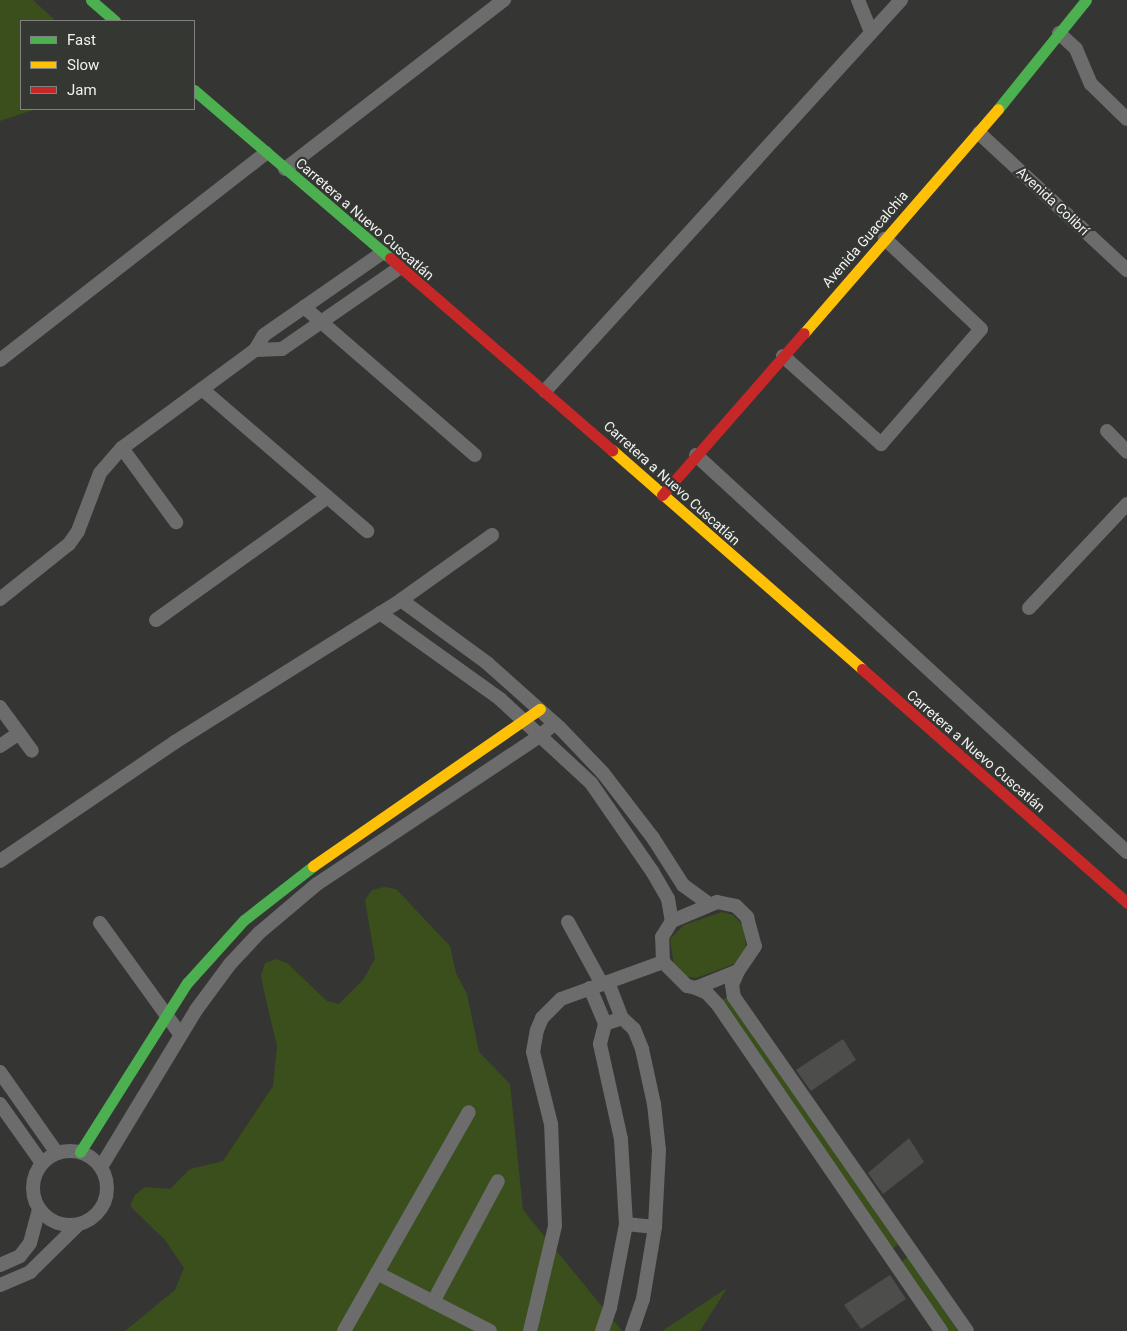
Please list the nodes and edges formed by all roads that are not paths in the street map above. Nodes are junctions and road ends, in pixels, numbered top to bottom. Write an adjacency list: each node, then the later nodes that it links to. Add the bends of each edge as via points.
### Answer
1 (91, 0): 6 (street)
2 (504, 0): 13 (street)
3 (858, 0): 7 (street)
4 (901, 0): 7 (street)
5 (1086, 0): 8 (street, Avenida Guacalchia)
6 (114, 20)
7 (871, 33): 24 (street)
8 (1059, 33): 10 (street, via 1076,48 1091,84); 11 (street, Avenida Guacalchia)
9 (195, 91): 12 (street, Carretera a Nuevo Cuscatlán)
10 (1127, 119)
11 (979, 133): 14 (street, Avenida Guacalchia); 17 (street, Avenida Colibrí)
12 (266, 152): 13 (street, Carretera a Nuevo Cuscatlán); 22 (street)
13 (285, 169): 15 (street, Carretera a Nuevo Cuscatlán)
14 (885, 239): 21 (street, Avenida Guacalchia); 21 (street, via 981,329 881,444)
15 (382, 253): 16 (street, Carretera a Nuevo Cuscatlán); 18 (street)
16 (399, 268): 19 (street); 24 (street, Carretera a Nuevo Cuscatlán)
17 (1127, 270)
18 (304, 307): 19 (street); 20 (street, via 264,335)
19 (320, 322): 20 (street, via 282,349); 28 (street)
20 (255, 350): 23 (street)
21 (783, 356): 29 (street, Avenida Guacalchia)
22 (0, 360)
23 (202, 388): 26 (street); 31 (street)
24 (545, 391): 30 (street, Carretera a Nuevo Cuscatlán)
25 (1107, 431): 27 (street)
26 (122, 448): 33 (street); 36 (street, via 100,473 78,531 69,544)
27 (1127, 452)
28 (475, 455)
29 (696, 455): 30 (street, Avenida Guacalchia); 49 (street)
30 (662, 495): 52 (street, Carretera a Nuevo Cuscatlán)
31 (328, 497): 34 (street); 40 (street)
32 (1127, 504): 38 (street)
33 (176, 522)
34 (367, 531)
35 (492, 535): 37 (street)
36 (0, 599)
37 (401, 600): 39 (street); 42 (street, via 486,663)
38 (1029, 608)
39 (380, 613): 43 (street); 50 (street, via 175,742)
40 (156, 620)
41 (0, 707): 45 (street)
42 (540, 709): 43 (street); 44 (street)
43 (526, 721): 46 (street); 60 (street, via 279,891 214,950)
44 (555, 723): 46 (street); 51 (street, via 603,773 653,838 682,885)
45 (19, 733): 47 (street); 48 (street)
46 (541, 735): 53 (street, via 590,783 623,827 668,899); 63 (street, via 290,904 230,964)
47 (0, 746)
48 (32, 751)
49 (1127, 852)
50 (0, 861)
51 (710, 904): 53 (street); 57 (street, via 725,902 736,906 754,931 755,946)
52 (1127, 904)
53 (672, 921): 56 (street, via 662,936)
54 (568, 922): 58 (street)
55 (100, 923): 60 (street)
56 (663, 962): 58 (street); 59 (street, via 679,982)
57 (738, 970): 59 (street); 76 (street, via 732,985 734,997)
58 (600, 984): 61 (street); 62 (street); 85 (street, via 561,999 542,1018 537,1030 533,1052 551,1124 555,1226)
59 (696, 988): 77 (street, via 718,1005)
60 (167, 1016): 63 (street); 67 (street)
61 (622, 1018): 62 (street); 75 (street, via 634,1029 642,1049 654,1104 659,1150)
62 (606, 1024): 73 (street, via 600,1044 621,1138)
63 (180, 1034): 70 (street)
64 (0, 1072): 68 (street)
65 (0, 1104): 69 (street)
66 (469, 1112): 79 (street)
67 (80, 1152): 68 (street); 70 (street)
68 (57, 1153): 69 (street)
69 (42, 1163): 72 (street, via 35,1175 33,1189)
70 (101, 1167): 74 (street, via 107,1184 105,1202 94,1217)
71 (498, 1181): 81 (street)
72 (40, 1210): 74 (street, via 56,1223); 78 (street, via 30,1243 20,1256)
73 (626, 1224): 75 (street); 86 (street, via 610,1308)
74 (78, 1225): 80 (street, via 30,1272)
75 (655, 1227): 87 (street, via 643,1298)
76 (907, 1245): 77 (street); 89 (street)
77 (890, 1256): 88 (street)
78 (0, 1265)
79 (377, 1274): 81 (street); 83 (street)
80 (0, 1285)
81 (433, 1302): 82 (street)
82 (473, 1327): 84 (street)
83 (344, 1331)
84 (490, 1331)
85 (530, 1331)
86 (602, 1331)
87 (632, 1331)
88 (941, 1331)
89 (967, 1331)

